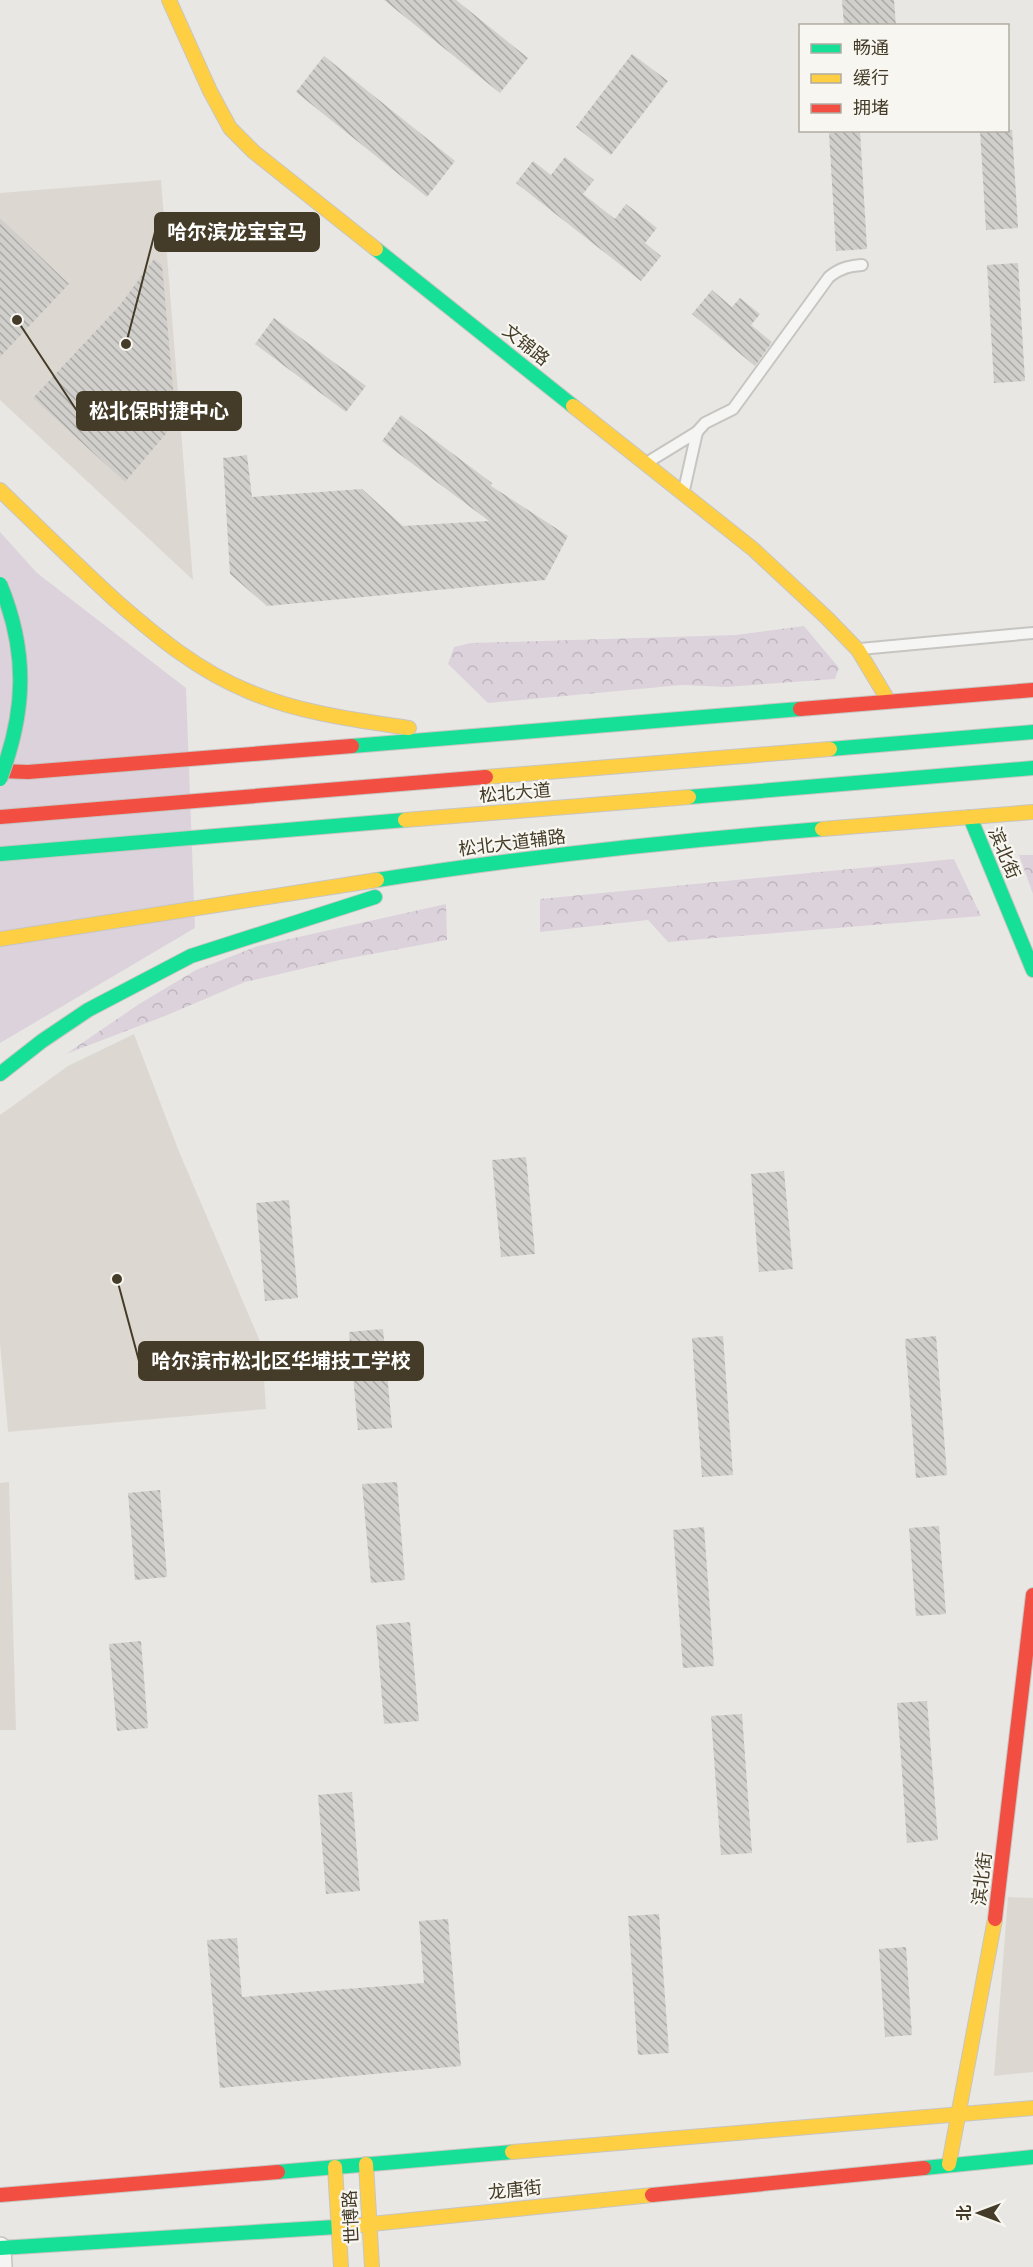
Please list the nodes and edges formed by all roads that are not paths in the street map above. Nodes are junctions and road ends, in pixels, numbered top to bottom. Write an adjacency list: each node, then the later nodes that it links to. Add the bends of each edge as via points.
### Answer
1 (169, 0): 4 (main road, 文锦路, via 230,128 254,152)
2 (862, 265): 3 (lane, via 837,270 829,277 733,409 705,423)
3 (698, 432): 4 (lane); 6 (lane)
4 (645, 463): 6 (main road, 文锦路)
5 (0, 490): 15 (main road, via 79,568 161,640 229,683 313,711)
6 (683, 493): 9 (main road, 文锦路, via 753,549)
7 (0, 584): 19 (main road, bridge, via 16,636 20,690 14,739)
8 (1033, 633): 9 (lane)
9 (858, 650): 11 (main road, 文锦路)
10 (1033, 690): 11 (main road)
11 (888, 700): 12 (main road)
12 (678, 720): 13 (main road); 15 (main road)
13 (735, 727)
14 (1033, 732): 17 (main road, 松北大道)
15 (462, 735): 19 (main road)
16 (814, 737): 17 (main road)
17 (871, 745): 23 (main road, 松北大道)
18 (1033, 768): 20 (main road, 松北大道)
19 (0, 775)
20 (905, 779): 21 (main road); 27 (main road, 松北大道)
21 (836, 798)
22 (1033, 812): 24 (main road, 松北大道辅路)
23 (0, 817)
24 (970, 817): 26 (main road, 松北大道辅路); 30 (main road, 滨北街)
25 (756, 821): 26 (main road)
26 (687, 840): 28 (main road, 松北大道辅路)
27 (0, 854)
28 (472, 865): 29 (main road, 松北大道辅路); 31 (main road, via 190,956 88,1010)
29 (0, 939)
30 (1033, 970)
31 (0, 1074)
32 (1033, 1595): 34 (main road, 滨北街, via 999,1901)
33 (1033, 2108): 34 (main road, 龙唐街)
34 (957, 2114): 36 (main road, 龙唐街); 37 (main road, 滨北街)
35 (1033, 2157): 37 (main road, 龙唐街)
36 (366, 2164): 38 (main road, 龙唐街); 40 (main road, 世博路)
37 (950, 2164): 40 (main road, 龙唐街)
38 (335, 2167): 39 (main road, 龙唐街); 41 (main road, 世博路)
39 (0, 2195)
40 (369, 2224): 41 (main road, 龙唐街); 45 (main road, 世博路)
41 (338, 2227): 42 (main road, 龙唐街); 44 (main road, 世博路)
42 (0, 2248): 43 (street)
43 (1, 2267)
44 (341, 2267)
45 (372, 2267)

